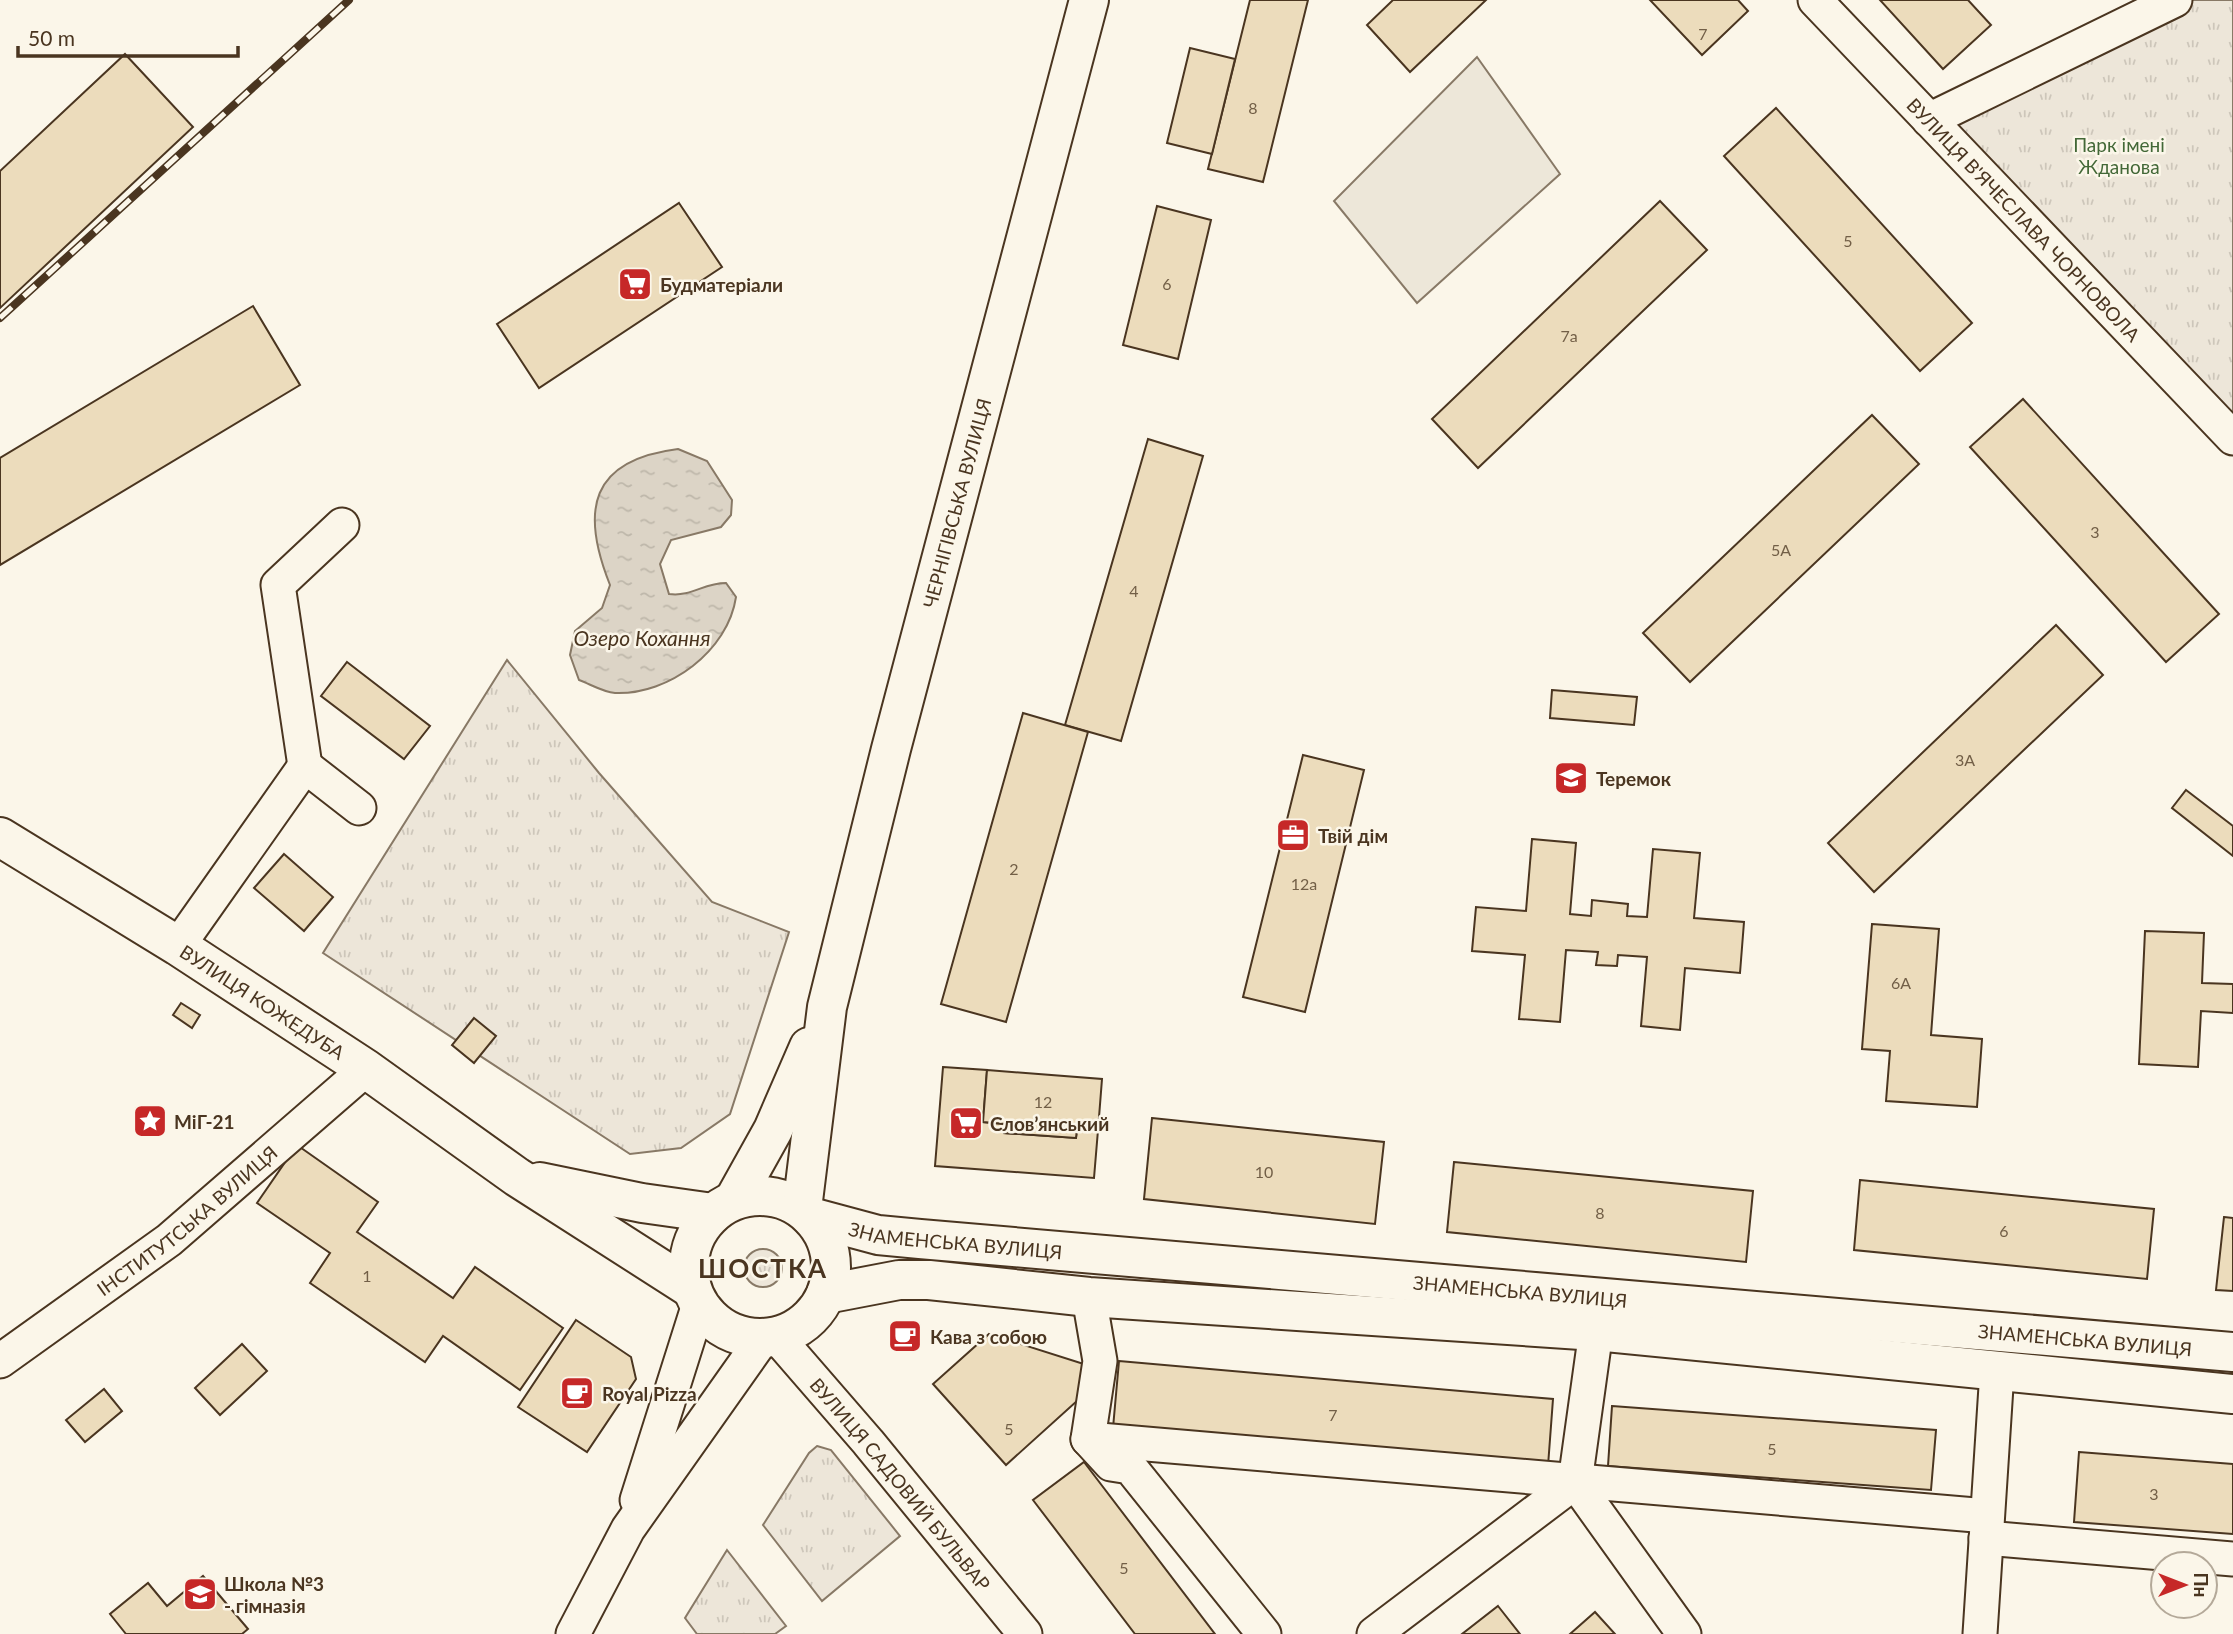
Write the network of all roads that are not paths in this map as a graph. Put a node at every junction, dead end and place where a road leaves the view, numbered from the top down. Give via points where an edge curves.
1 (1089, 0) edge
2 (1815, 0) edge
3 (2175, 0) edge
4 (1929, 120) junction
5 (2233, 438) edge
6 (342, 525) dead end
7 (305, 766) junction
8 (359, 808) dead end
9 (0, 837) edge
10 (177, 946) junction
11 (827, 1007) junction
12 (366, 1069) junction
13 (517, 1177) junction
14 (723, 1207) junction
15 (807, 1213) junction
16 (826, 1294) junction
17 (696, 1297) junction
18 (1089, 1297) junction
19 (1596, 1331) junction
20 (770, 1337) junction
21 (2233, 1352) edge
22 (0, 1361) edge
23 (1997, 1371) junction
24 (2233, 1394) edge
25 (1088, 1438) junction
26 (1575, 1482) junction
27 (1987, 1527) junction
28 (628, 1529) junction
29 (2233, 1559) edge
30 (573, 1634) edge
31 (1025, 1634) edge
32 (1264, 1634) edge
33 (1374, 1634) edge
34 (1684, 1634) edge
35 (1980, 1634) edge

1 - 11 main road, ЧЕРНІГІВСЬКА ВУЛИЦЯ
2 - 4 street, ВУЛИЦЯ В'ЯЧЕСЛАВА ЧОРНОВОЛА
3 - 4 street
4 - 5 street, ВУЛИЦЯ В'ЯЧЕСЛАВА ЧОРНОВОЛА
6 - 7 street via 278,584
7 - 8 street
7 - 10 street
9 - 10 main road, ВУЛИЦЯ КОЖЕДУБА
10 - 12 main road, ВУЛИЦЯ КОЖЕДУБА
11 - 14 main road, ЧЕРНІГІВСЬКА ВУЛИЦЯ via 773,1130
11 - 15 main road, ЧЕРНІГІВСЬКА ВУЛИЦЯ
12 - 13 main road, ВУЛИЦЯ КОЖЕДУБА
12 - 22 street, ІНСТИТУТСЬКА ВУЛИЦЯ via 169,1240
13 - 14 main road, ВУЛИЦЯ КОЖЕДУБА via 642,1203
13 - 17 main road, ВУЛИЦЯ КОЖЕДУБА
14 - 15 main road via 769,1196
14 - 17 main road via 699,1229 691,1248 689,1269
15 - 16 main road via 823,1234 830,1254
15 - 21 main road, ЗНАМЕНСЬКА ВУЛИЦЯ via 878,1235
16 - 18 main road, ЗНАМЕНСЬКА ВУЛИЦЯ via 899,1280 929,1280
16 - 20 main road via 806,1321
17 - 20 main road via 708,1316 727,1330 747,1338
17 - 28 street
18 - 19 main road, ЗНАМЕНСЬКА ВУЛИЦЯ
18 - 25 street via 1100,1361
19 - 23 main road, ЗНАМЕНСЬКА ВУЛИЦЯ
19 - 26 street
20 - 28 street
20 - 31 street, ВУЛИЦЯ САДОВИЙ БУЛЬВАР via 868,1442
23 - 24 main road, ЗНАМЕНСЬКА ВУЛИЦЯ
23 - 27 street
25 - 26 street
25 - 32 street via 1111,1464 1130,1467
26 - 27 street
26 - 33 street
26 - 34 street
27 - 29 street
27 - 35 street
28 - 30 street

